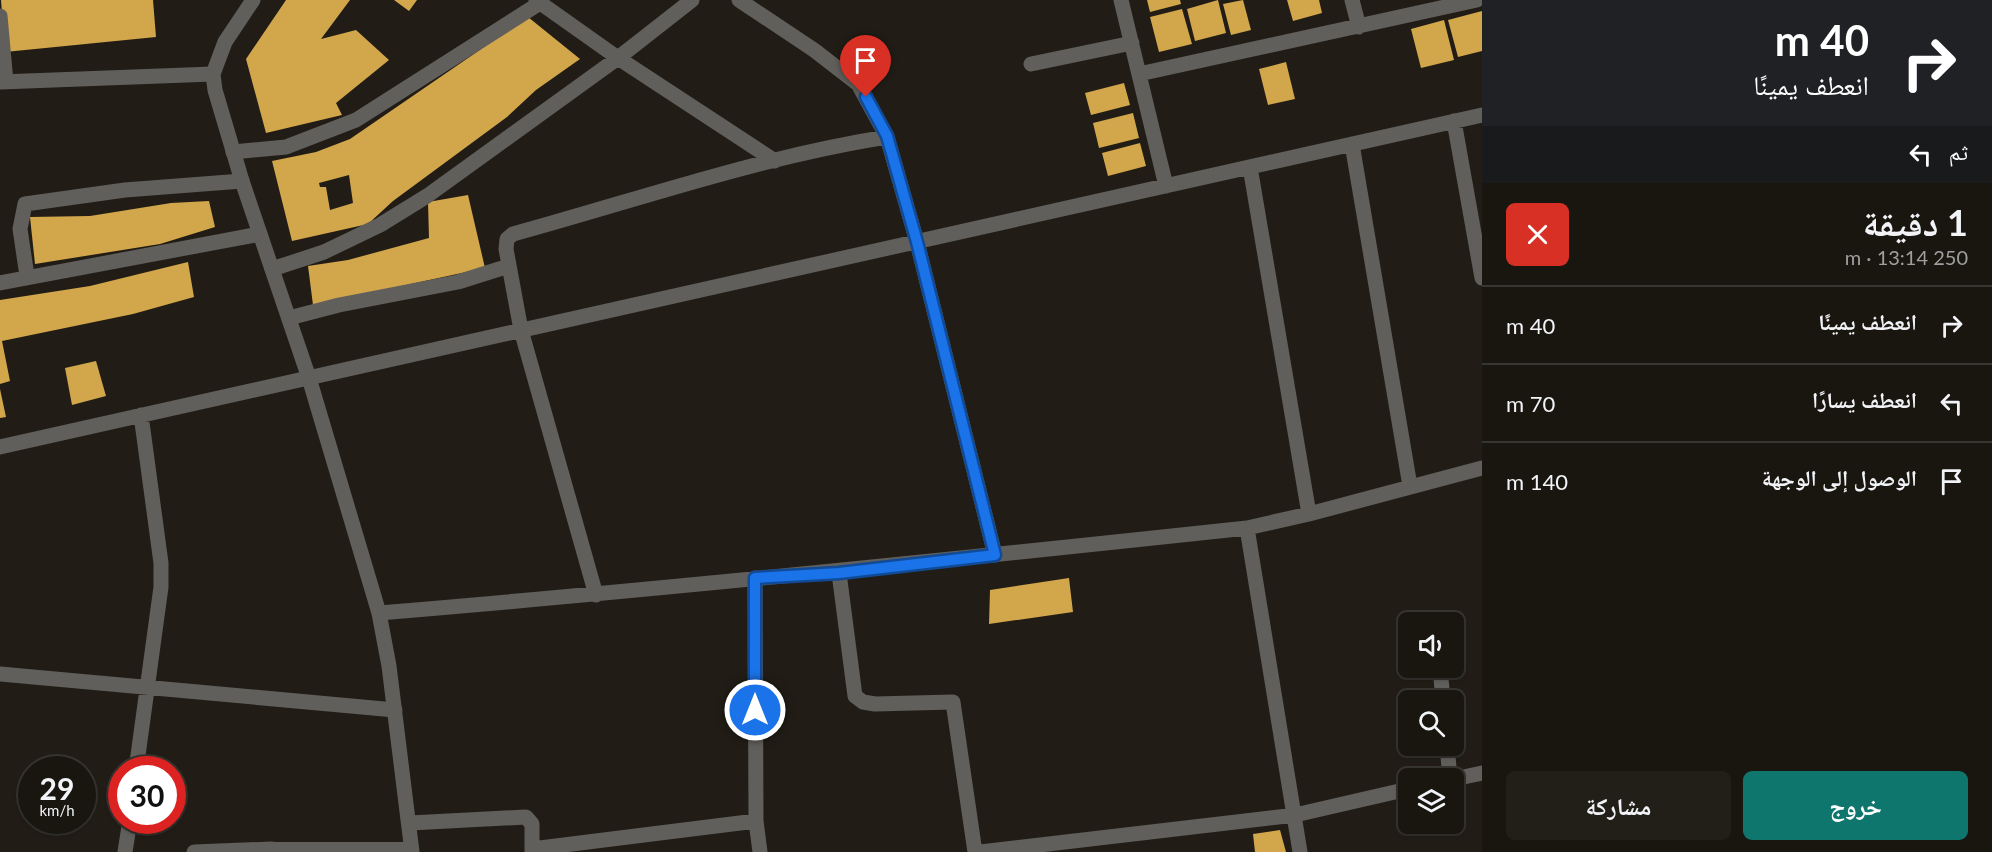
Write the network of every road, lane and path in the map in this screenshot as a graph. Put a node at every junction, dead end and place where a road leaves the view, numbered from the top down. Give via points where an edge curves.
1 (253, 0) edge
2 (692, 0) edge
3 (739, 0) edge
4 (1121, 0) edge
5 (1353, 0) edge
6 (1477, 0) edge
7 (538, 1) edge
8 (0, 16) edge
9 (1359, 27) junction
10 (1132, 43) junction
11 (618, 58) junction
12 (1031, 64) dead end
13 (213, 74) junction
14 (1139, 74) junction
15 (3, 82) edge
16 (1482, 115) edge
17 (1454, 121) junction
18 (887, 136) junction
19 (1352, 144) junction
20 (233, 152) junction
21 (775, 161) junction
22 (1250, 167) junction
23 (242, 182) junction
24 (1166, 186) junction
25 (260, 234) junction
26 (917, 242) junction
27 (509, 266) junction
28 (272, 269) junction
29 (27, 276) junction
30 (1482, 278) edge
31 (0, 283) edge
32 (289, 318) junction
33 (521, 330) junction
34 (309, 378) junction
35 (141, 415) junction
36 (0, 447) edge
37 (1482, 468) edge
38 (1410, 486) junction
39 (1309, 514) junction
40 (1247, 528) junction
41 (995, 555) junction
42 (839, 573) junction
43 (755, 578) junction
44 (596, 596) junction
45 (379, 613) junction
46 (0, 674) edge
47 (149, 689) junction
48 (395, 710) junction
49 (138, 756) edge
50 (1482, 773) edge
51 (1464, 776) edge
52 (1398, 791) edge
53 (1295, 815) junction
54 (756, 821) junction
55 (410, 823) junction
56 (128, 834) edge
57 (412, 850) edge
58 (532, 850) edge
59 (272, 851) edge
60 (125, 852) edge
61 (194, 852) edge
62 (760, 852) edge
63 (975, 852) edge
64 (980, 852) edge
65 (1300, 852) edge

1 - 13 street via 225,42
2 - 11 street
3 - 18 street via 858,84
4 - 10 street
5 - 9 street
6 - 9 street
7 - 11 street
7 - 20 street via 356,120 286,147
8 - 15 street
9 - 14 street
10 - 12 street
10 - 14 street
11 - 21 street
11 - 28 street via 492,152 389,219 324,252
13 - 15 street
13 - 20 street via 214,90
14 - 24 street
16 - 17 street
17 - 19 street
17 - 30 street
18 - 21 street
18 - 26 street
19 - 22 street
19 - 38 street
20 - 23 street
21 - 27 street via 513,234 506,244
22 - 24 street
22 - 39 street
23 - 25 street
23 - 29 street via 125,190 25,204 20,229
24 - 26 street
25 - 28 street
25 - 29 street
26 - 33 street
26 - 41 street
27 - 32 street via 458,282
27 - 33 street
28 - 32 street
29 - 31 street
32 - 34 street
33 - 34 street
33 - 44 street
34 - 35 street
34 - 45 street
35 - 36 street
35 - 47 street via 161,563 160,610
37 - 38 street
38 - 39 street
39 - 40 street
40 - 41 street
40 - 53 street
41 - 42 street
42 - 43 street
42 - 63 street via 855,696 875,704 953,702
43 - 44 street
43 - 54 street
44 - 45 street
45 - 48 street
46 - 47 street
47 - 48 street
47 - 49 street
48 - 55 street
50 - 51 street
52 - 53 street
53 - 64 street
53 - 65 street
54 - 58 street
54 - 62 street
55 - 57 street
55 - 58 street via 526,817 532,824
56 - 60 street
57 - 59 lane
59 - 61 street

